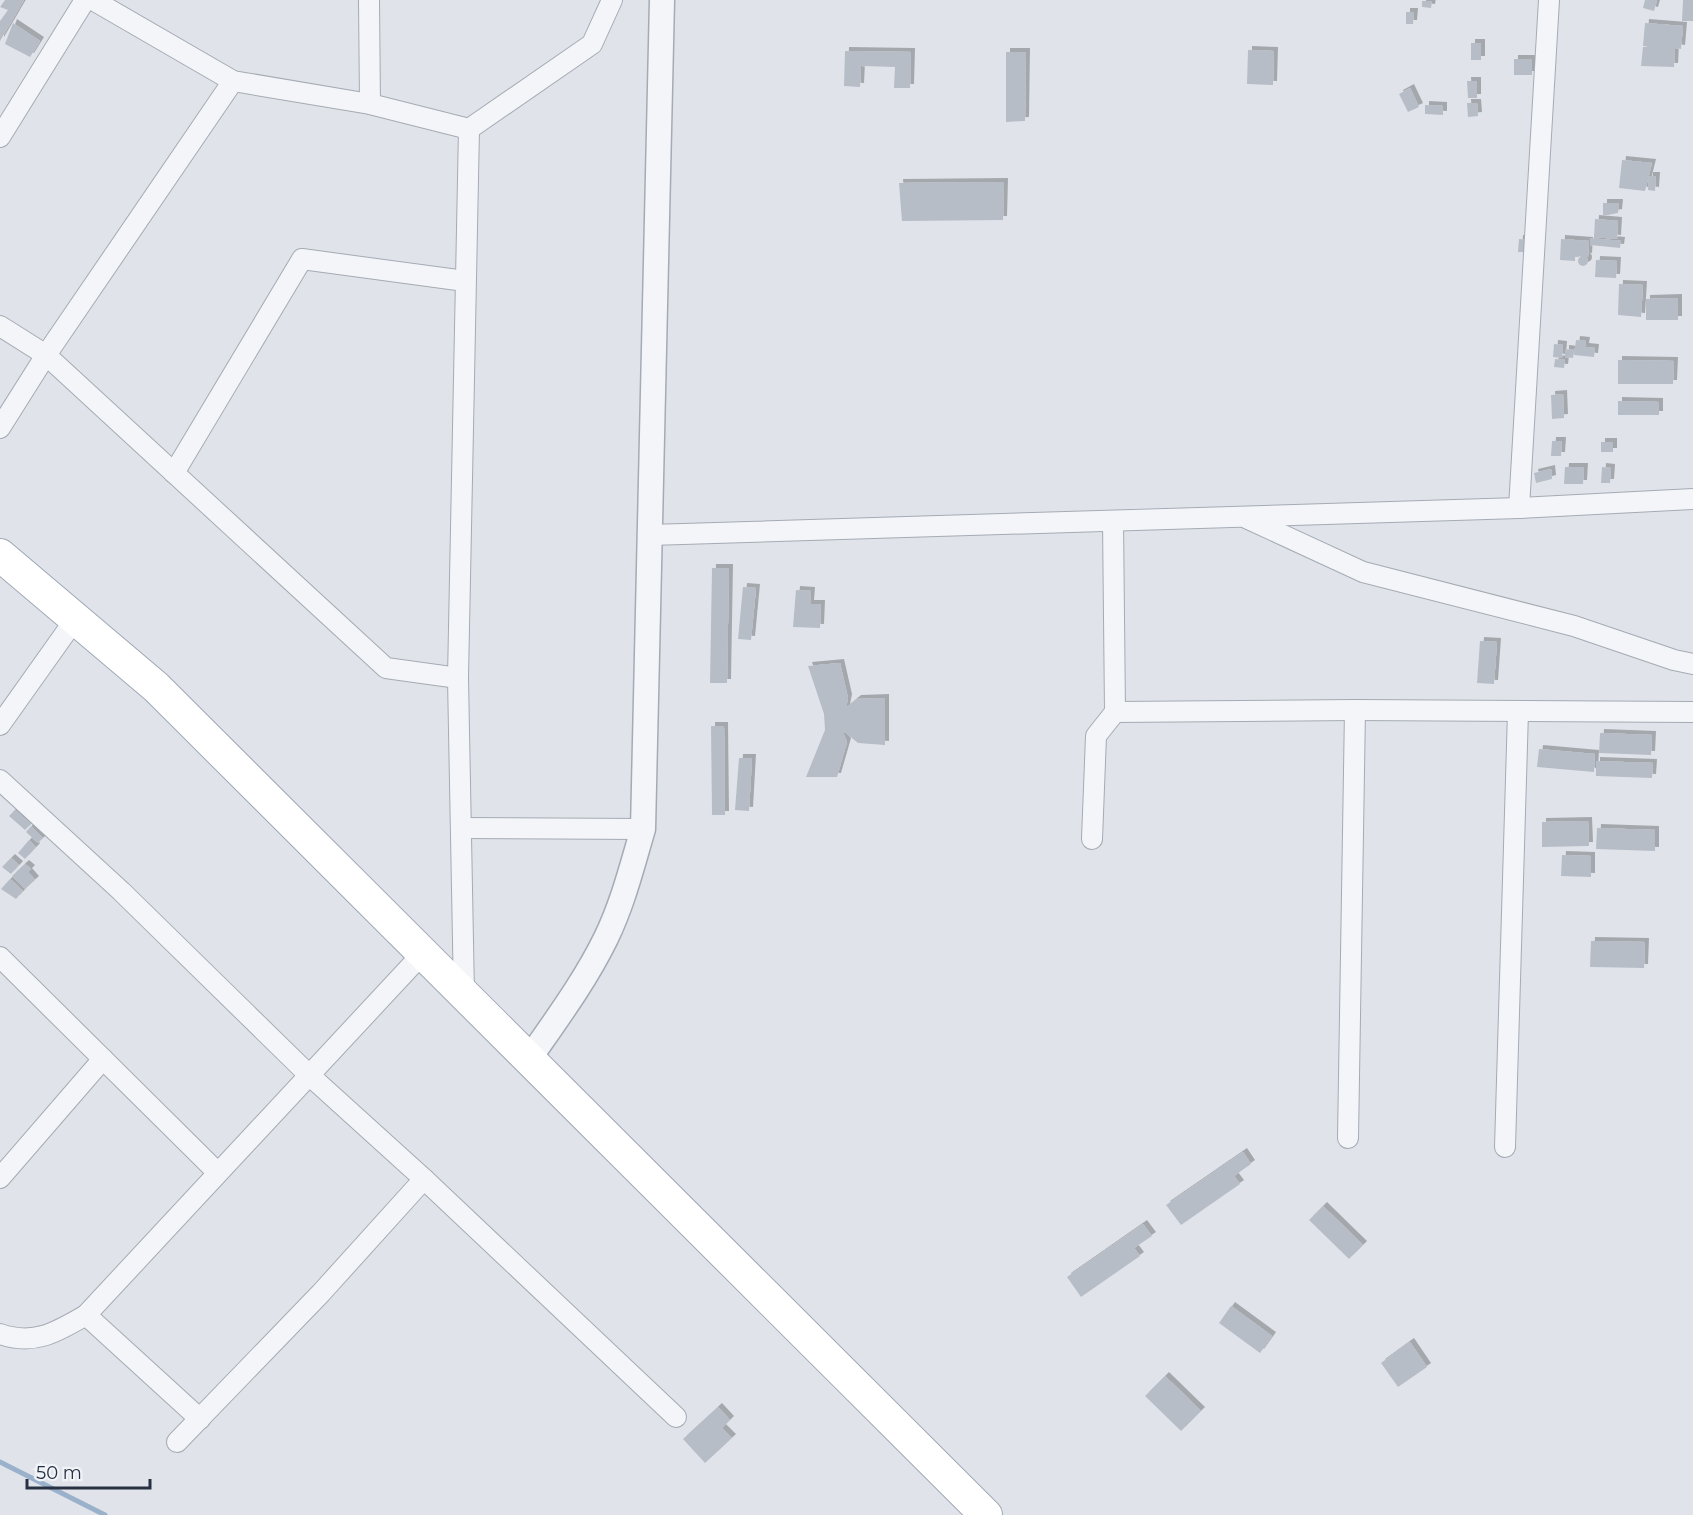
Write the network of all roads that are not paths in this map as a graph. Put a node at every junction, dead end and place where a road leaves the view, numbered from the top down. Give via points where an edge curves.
1 (85, 0) edge
2 (93, 0) edge
3 (369, 0) edge
4 (612, 0) edge
5 (662, 0) edge
6 (1549, 0) edge
7 (233, 81) junction
8 (370, 104) junction
9 (469, 129) junction
10 (0, 137) edge
11 (465, 281) junction
12 (0, 326) edge
13 (46, 355) junction
14 (0, 428) edge
15 (174, 473) junction
16 (1693, 499) edge
17 (1519, 508) junction
18 (1243, 517) junction
19 (1113, 521) junction
20 (650, 535) junction
21 (0, 555) edge
22 (76, 618) junction
23 (1693, 663) edge
24 (458, 678) junction
25 (1354, 710) junction
26 (1115, 712) junction
27 (1518, 712) junction
28 (1693, 712) edge
29 (0, 725) edge
30 (0, 780) edge
31 (461, 828) junction
32 (643, 829) junction
33 (1092, 839) dead end
34 (424, 952) junction
35 (0, 957) edge
36 (464, 994) junction
37 (103, 1059) junction
38 (529, 1059) junction
39 (308, 1074) junction
40 (1348, 1138) dead end
41 (1505, 1147) dead end
42 (2, 1169) edge
43 (217, 1172) junction
44 (424, 1179) junction
45 (86, 1315) junction
46 (0, 1334) edge
47 (676, 1417) dead end
48 (200, 1419) junction
49 (177, 1442) dead end
50 (986, 1515) edge

1 - 10 street
2 - 7 street
3 - 8 street
4 - 9 street via 592,44
5 - 20 street
6 - 17 street
7 - 8 street
7 - 13 street
8 - 9 street
9 - 11 street
11 - 15 street via 302,259
11 - 24 street
12 - 13 street
13 - 14 street
13 - 15 street
15 - 24 street via 386,668
16 - 17 street
17 - 18 street
18 - 19 street
18 - 23 street via 1363,572 1574,626
19 - 20 street
19 - 26 street
20 - 32 street
21 - 22 main road
22 - 29 street
22 - 34 main road via 156,687
24 - 31 street
25 - 26 street
25 - 27 street
25 - 40 street
26 - 33 street via 1096,736
27 - 28 street
27 - 41 street
30 - 39 street via 121,891
31 - 32 street
31 - 36 street
32 - 38 street via 622,902 606,938
34 - 36 main road
34 - 39 street
35 - 37 street
36 - 38 main road
37 - 42 street
37 - 43 street
38 - 50 main road
39 - 43 street
39 - 44 street
43 - 45 street
44 - 47 street
44 - 48 street
45 - 46 street via 51,1335 30,1340
45 - 48 street
48 - 49 street

